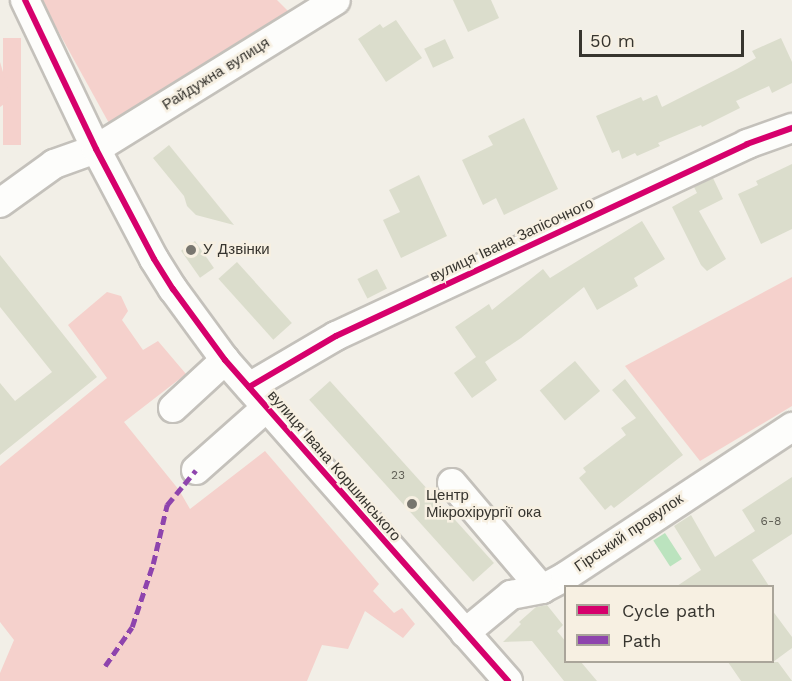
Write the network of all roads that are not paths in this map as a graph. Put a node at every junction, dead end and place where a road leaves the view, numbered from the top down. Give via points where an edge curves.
1 (25, 0) edge
2 (317, 4) edge
3 (792, 128) edge
4 (96, 149) junction
5 (0, 203) edge
6 (225, 360) junction
7 (258, 397) junction
8 (173, 408) dead end
9 (792, 427) edge
10 (196, 470) dead end
11 (452, 483) dead end
12 (542, 589) junction
13 (465, 633) junction
14 (508, 681) edge

1 - 4 street, вулиця Івана Коршинського
2 - 4 street, Райдужна вулиця
3 - 7 street, вулиця Івана Запісочного via 747,144 336,336
4 - 5 street, Райдужна вулиця via 54,164
4 - 6 street, вулиця Івана Коршинського via 159,267
6 - 7 street, вулиця Івана Коршинського
6 - 8 street
7 - 10 street, вулиця Івана Запісочного
7 - 13 street, вулиця Івана Коршинського
9 - 12 street, Гірський провулок
11 - 12 street
12 - 13 street, Гірський провулок via 511,595
13 - 14 street, вулиця Івана Коршинського

